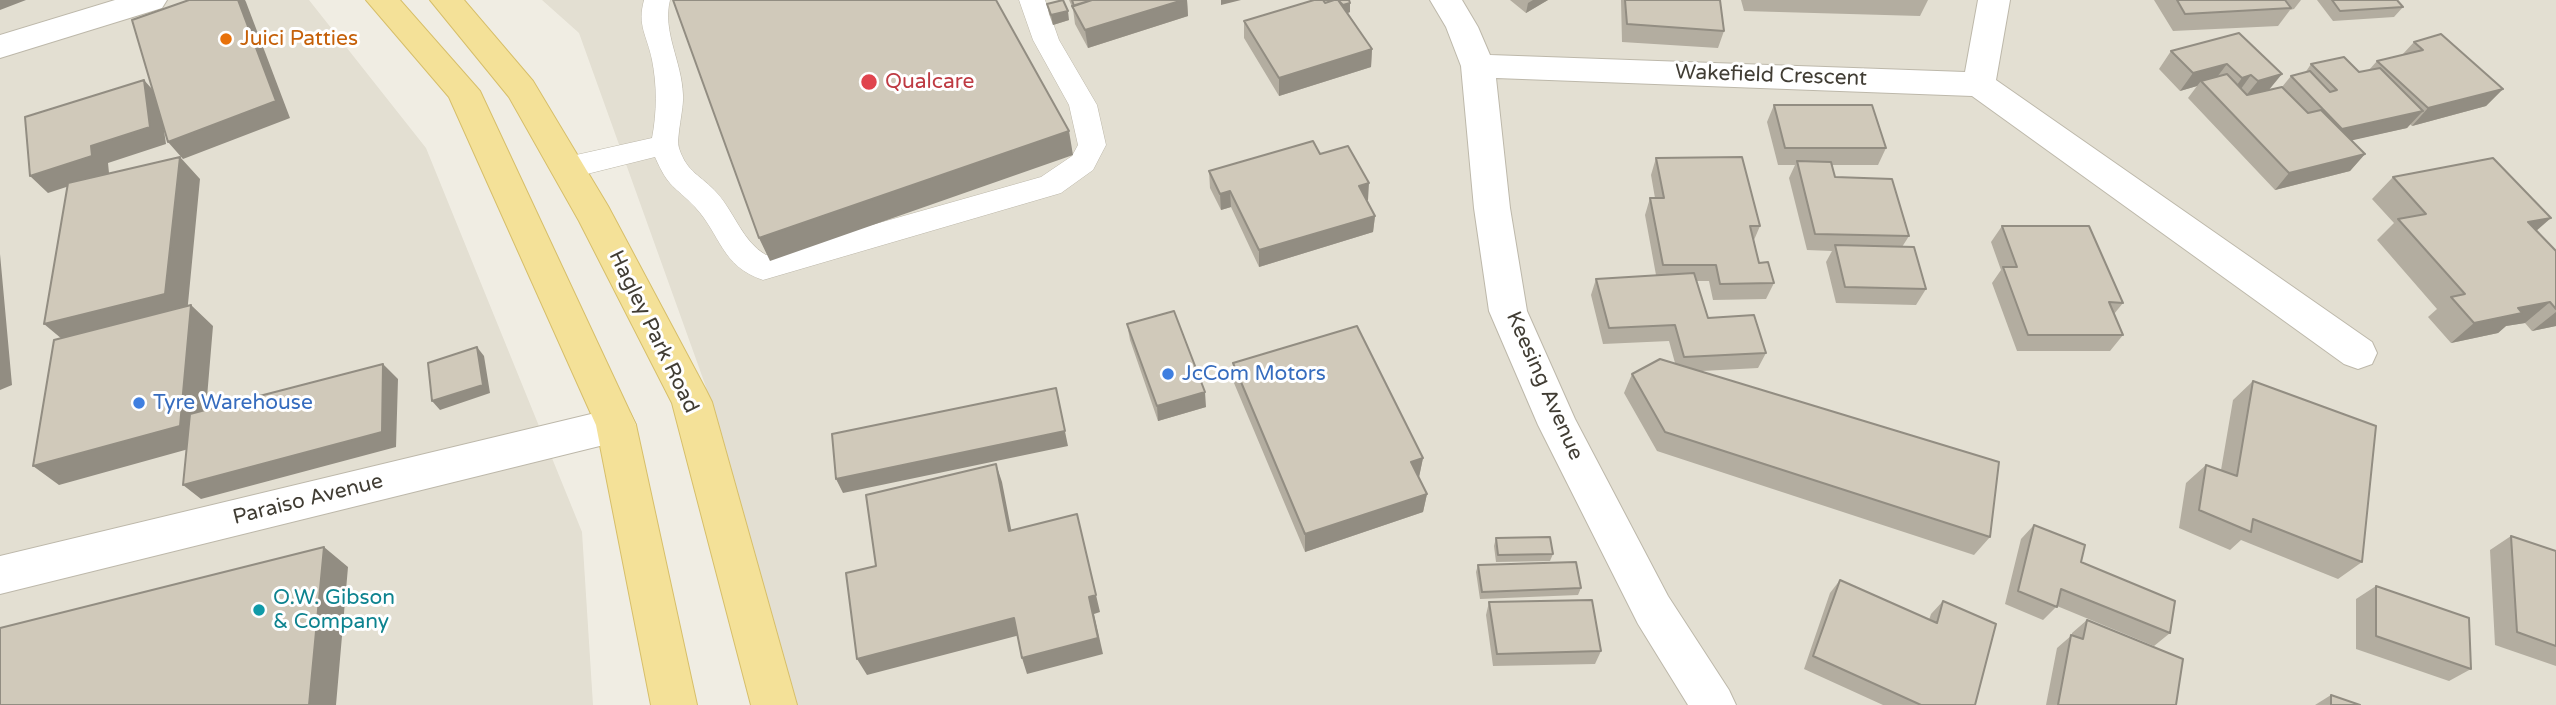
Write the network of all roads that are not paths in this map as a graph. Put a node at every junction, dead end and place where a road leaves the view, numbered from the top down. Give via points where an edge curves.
1 (151, 0) edge
2 (382, 0) edge
3 (446, 0) edge
4 (657, 0) edge
5 (1032, 0) edge
6 (1446, 0) edge
7 (1994, 0) edge
8 (0, 47) edge
9 (1478, 66) junction
10 (1979, 84) junction
11 (664, 145) junction
12 (567, 168) junction
13 (2358, 353) dead end
14 (616, 425) junction
15 (0, 575) edge
16 (674, 705) edge
17 (774, 705) edge
18 (1713, 705) edge

1 - 8 street
2 - 14 main road via 463,91
3 - 12 main road, Hagley Park Road via 521,89
4 - 11 lane via 651,19 666,61 671,117
5 - 11 lane via 1046,40 1083,105 1092,145 1083,163 1051,185 763,268 743,256 706,200 678,177
6 - 9 street, Keesing Avenue
7 - 10 street
9 - 10 street, Wakefield Crescent
9 - 18 street, Keesing Avenue via 1508,311 1558,425 1647,597
10 - 13 street
11 - 12 lane
12 - 17 main road, Hagley Park Road via 692,402
14 - 15 street, Paraiso Avenue
14 - 16 main road

